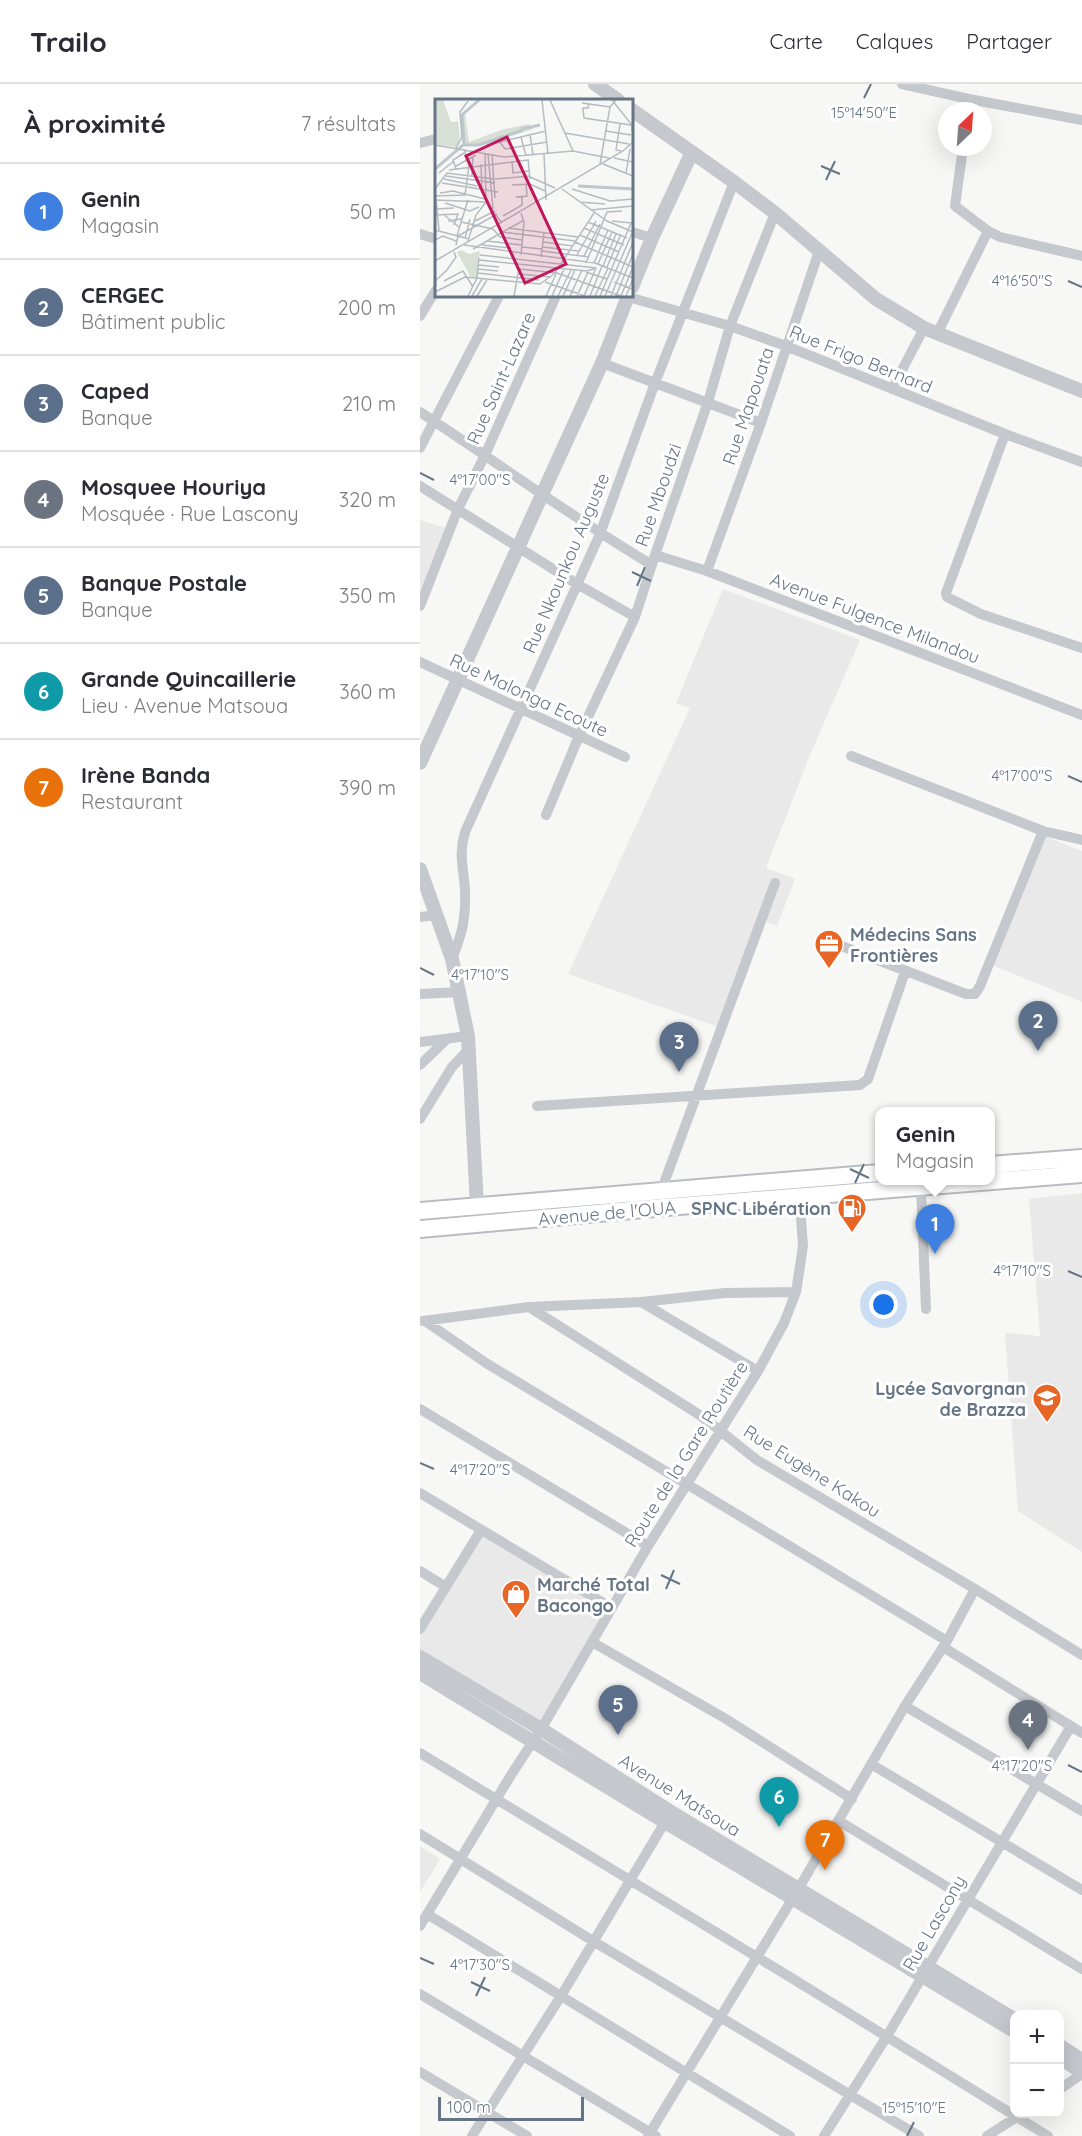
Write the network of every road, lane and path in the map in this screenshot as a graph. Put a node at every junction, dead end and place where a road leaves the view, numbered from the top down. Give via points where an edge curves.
1 (595, 84) edge
2 (902, 84) edge
3 (617, 99) edge
4 (969, 99) junction
5 (968, 102) edge
6 (633, 111) edge
7 (1082, 120) edge
8 (435, 139) edge
9 (420, 143) edge
10 (692, 152) junction
11 (962, 156) edge
12 (734, 182) junction
13 (775, 213) junction
14 (988, 231) junction
15 (633, 232) edge
16 (420, 234) edge
17 (652, 238) junction
18 (435, 239) edge
19 (819, 251) junction
20 (1082, 256) edge
21 (633, 285) edge
22 (435, 292) edge
23 (498, 297) edge
24 (556, 297) edge
25 (627, 297) edge
26 (630, 297) edge
27 (683, 312) junction
28 (420, 316) edge
29 (730, 326) junction
30 (930, 331) junction
31 (786, 346) junction
32 (602, 363) junction
33 (655, 383) junction
34 (892, 389) junction
35 (1082, 391) edge
36 (708, 402) junction
37 (420, 412) edge
38 (434, 421) junction
39 (761, 423) junction
40 (1005, 434) junction
41 (420, 448) edge
42 (485, 454) junction
43 (1082, 462) edge
44 (420, 486) edge
45 (541, 493) junction
46 (458, 509) junction
47 (600, 534) junction
48 (518, 547) junction
49 (653, 560) junction
50 (707, 571) junction
51 (577, 584) junction
52 (420, 606) edge
53 (635, 617) junction
54 (1082, 648) edge
55 (420, 662) edge
56 (458, 681) junction
57 (521, 710) junction
58 (1082, 715) edge
59 (579, 736) junction
60 (851, 756) dead end
61 (625, 757) dead end
62 (420, 763) edge
63 (546, 815) dead end
64 (1043, 831) junction
65 (1082, 840) edge
66 (420, 869) edge
67 (775, 883) dead end
68 (436, 915) junction
69 (420, 917) edge
70 (826, 940) dead end
71 (452, 959) junction
72 (905, 972) junction
73 (459, 992) junction
74 (420, 994) edge
75 (446, 1040) junction
76 (420, 1042) edge
77 (469, 1042) junction
78 (420, 1065) edge
79 (697, 1095) junction
80 (537, 1106) dead end
81 (420, 1119) edge
82 (1082, 1158) edge
83 (995, 1165) edge
84 (875, 1174) edge
85 (1082, 1174) edge
86 (995, 1182) edge
87 (956, 1185) edge
88 (799, 1188) junction
89 (921, 1188) junction
90 (661, 1191) junction
91 (477, 1206) junction
92 (654, 1208) junction
93 (420, 1211) edge
94 (420, 1229) edge
95 (796, 1292) junction
96 (641, 1302) junction
97 (529, 1306) junction
98 (926, 1310) dead end
99 (423, 1321) edge
100 (758, 1371) junction
101 (420, 1409) edge
102 (720, 1429) junction
103 (687, 1483) junction
104 (420, 1493) edge
105 (481, 1530) junction
106 (648, 1546) junction
107 (420, 1571) edge
108 (446, 1587) junction
109 (975, 1589) junction
110 (612, 1608) junction
111 (420, 1629) edge
112 (592, 1642) junction
113 (945, 1644) junction
114 (1082, 1655) edge
115 (420, 1658) edge
116 (420, 1672) edge
117 (905, 1706) junction
118 (1071, 1726) junction
119 (1082, 1732) edge
120 (537, 1735) junction
121 (420, 1753) edge
122 (871, 1764) junction
123 (1037, 1783) junction
124 (496, 1799) junction
125 (852, 1799) junction
126 (1082, 1811) edge
127 (839, 1821) junction
128 (665, 1822) junction
129 (420, 1834) edge
130 (1002, 1842) junction
131 (461, 1859) junction
132 (629, 1880) junction
133 (1082, 1890) edge
134 (796, 1894) junction
135 (967, 1899) junction
136 (427, 1914) junction
137 (420, 1926) edge
138 (593, 1941) junction
139 (757, 1958) junction
140 (1082, 1969) edge
141 (925, 1971) junction
142 (420, 1994) edge
143 (561, 1996) junction
144 (719, 2017) junction
145 (1010, 2017) edge
146 (1010, 2028) edge
147 (887, 2036) junction
148 (1064, 2049) edge
149 (525, 2056) junction
150 (1082, 2060) edge
151 (1064, 2061) edge
152 (420, 2072) edge
153 (1082, 2073) edge
154 (687, 2074) junction
155 (1064, 2086) edge
156 (850, 2094) junction
157 (1010, 2109) edge
158 (488, 2112) junction
159 (1015, 2118) edge
160 (1024, 2118) edge
161 (651, 2135) edge
162 (472, 2136) edge
163 (527, 2136) edge
164 (790, 2136) edge
165 (824, 2136) edge
166 (920, 2136) edge
167 (987, 2136) edge
168 (1048, 2136) edge

1 - 3 street
2 - 4 street
4 - 5 street
4 - 7 street
6 - 10 street
8 - 9 street
10 - 12 street
10 - 17 street
11 - 14 street via 955,206
12 - 13 street
12 - 27 street, Rue Nkounkou Auguste
13 - 19 street
13 - 29 street, Rue Mboudzi
14 - 20 street
14 - 30 street
15 - 17 street
16 - 18 street
17 - 21 street
19 - 30 street via 876,299
19 - 31 street, Rue Mapouata
22 - 28 street
23 - 38 street
24 - 42 street, Rue Saint-Lazare
25 - 32 street
26 - 27 street, Rue Frigo Bernard
27 - 29 street, Rue Frigo Bernard
27 - 33 street, Rue Nkounkou Auguste
29 - 31 street, Rue Frigo Bernard
29 - 36 street, Rue Mboudzi
30 - 34 street
30 - 35 street
31 - 34 street, Rue Frigo Bernard
31 - 39 street, Rue Mapouata
32 - 33 street
32 - 45 street
33 - 36 street
33 - 47 street, Rue Nkounkou Auguste
34 - 40 street, Rue Frigo Bernard
36 - 39 street
36 - 49 street, Rue Mboudzi
37 - 38 street, Avenue Fulgence Milandou
38 - 41 street
38 - 42 street, Avenue Fulgence Milandou
39 - 50 street, Rue Mapouata
40 - 43 street, Rue Frigo Bernard
40 - 54 street via 947,597 981,614
42 - 45 street, Avenue Fulgence Milandou
42 - 46 street, Rue Saint-Lazare
44 - 46 street
45 - 47 street, Avenue Fulgence Milandou
45 - 48 street
46 - 48 street
46 - 52 street, Rue Saint-Lazare
47 - 49 street, Avenue Fulgence Milandou
47 - 51 street, Rue Nkounkou Auguste
48 - 51 street
48 - 56 street
49 - 50 street, Avenue Fulgence Milandou
49 - 53 street, Rue Mboudzi
50 - 58 street, Avenue Fulgence Milandou
51 - 53 street
51 - 57 street, Rue Nkounkou Auguste
53 - 59 street, Rue Mboudzi
55 - 56 street, Rue Malonga Ecoute
56 - 57 street, Rue Malonga Ecoute
56 - 62 street
57 - 59 street, Rue Malonga Ecoute
57 - 71 street, Rue Nkounkou Auguste via 461,844 464,929
59 - 61 street, Rue Malonga Ecoute
59 - 63 street, Rue Mboudzi
60 - 64 street
64 - 65 street
64 - 72 street via 975,994
66 - 68 street
67 - 79 street
68 - 69 street
68 - 71 street
70 - 72 street
71 - 73 street
72 - 79 street via 863,1084
73 - 74 street
73 - 77 street
75 - 76 street
75 - 77 street
75 - 78 street
77 - 81 street
77 - 91 street
79 - 80 street
79 - 90 street
82 - 83 main road
84 - 88 main road, Avenue de l'OUA
85 - 86 main road, Avenue de l'OUA
87 - 89 main road, Avenue de l'OUA
88 - 89 main road, Avenue de l'OUA
88 - 90 main road, Avenue de l'OUA
88 - 92 main road, Avenue de l'OUA
88 - 95 street, Route de la Gare Routière via 803,1246
89 - 98 street
90 - 91 main road, Avenue de l'OUA
90 - 92 street
91 - 93 main road, Avenue de l'OUA
92 - 94 main road, Avenue de l'OUA
95 - 96 street via 725,1293
95 - 100 street, Route de la Gare Routière
96 - 97 street
96 - 100 street
97 - 99 street
97 - 102 street, Rue Eugène Kakou
99 - 103 street via 486,1364
100 - 102 street, Route de la Gare Routière
101 - 106 street
102 - 103 street, Route de la Gare Routière
102 - 109 street, Rue Eugène Kakou via 757,1460
103 - 106 street, Route de la Gare Routière
103 - 113 street
104 - 105 street
105 - 108 street
105 - 110 street
106 - 110 street, Route de la Gare Routière
107 - 108 street
108 - 111 street
109 - 113 street
109 - 114 street, Rue Eugène Kakou
110 - 112 street, Route de la Gare Routière
112 - 120 street, Route de la Gare Routière
112 - 125 street via 726,1719
113 - 117 street
113 - 118 street
115 - 120 street, Avenue Matsoua
116 - 120 street, Avenue Matsoua
117 - 122 street
117 - 123 street
118 - 119 street
118 - 123 street, Rue Lascony
120 - 124 street, Route de la Gare Routière
120 - 128 street, Avenue Matsoua
120 - 134 street, Avenue Matsoua via 671,1812
121 - 124 street
122 - 125 street
122 - 130 street
123 - 126 street
123 - 130 street, Rue Lascony
124 - 131 street, Route de la Gare Routière
124 - 132 street
125 - 127 street
127 - 134 street
127 - 135 street
128 - 132 street
128 - 134 street, Avenue Matsoua
129 - 131 street
130 - 133 street
130 - 135 street, Rue Lascony
131 - 136 street, Route de la Gare Routière
131 - 138 street
132 - 138 street
132 - 139 street
134 - 139 street
134 - 141 street, Avenue Matsoua
135 - 140 street
135 - 141 street, Rue Lascony
136 - 137 street, Route de la Gare Routière
136 - 143 street
138 - 143 street
138 - 144 street
139 - 144 street
139 - 147 street
141 - 145 street, Avenue Matsoua
141 - 146 street, Avenue Matsoua
141 - 147 street, Rue Lascony
142 - 149 street
143 - 149 street
143 - 154 street
144 - 154 street
144 - 156 street
147 - 156 street, Rue Lascony
147 - 157 street
148 - 150 street
149 - 158 street
149 - 161 street
151 - 153 street
152 - 158 street
153 - 155 street
154 - 161 street
154 - 164 street
156 - 165 street, Rue Lascony
156 - 166 street
158 - 162 street
158 - 163 street
159 - 167 street
160 - 168 street

